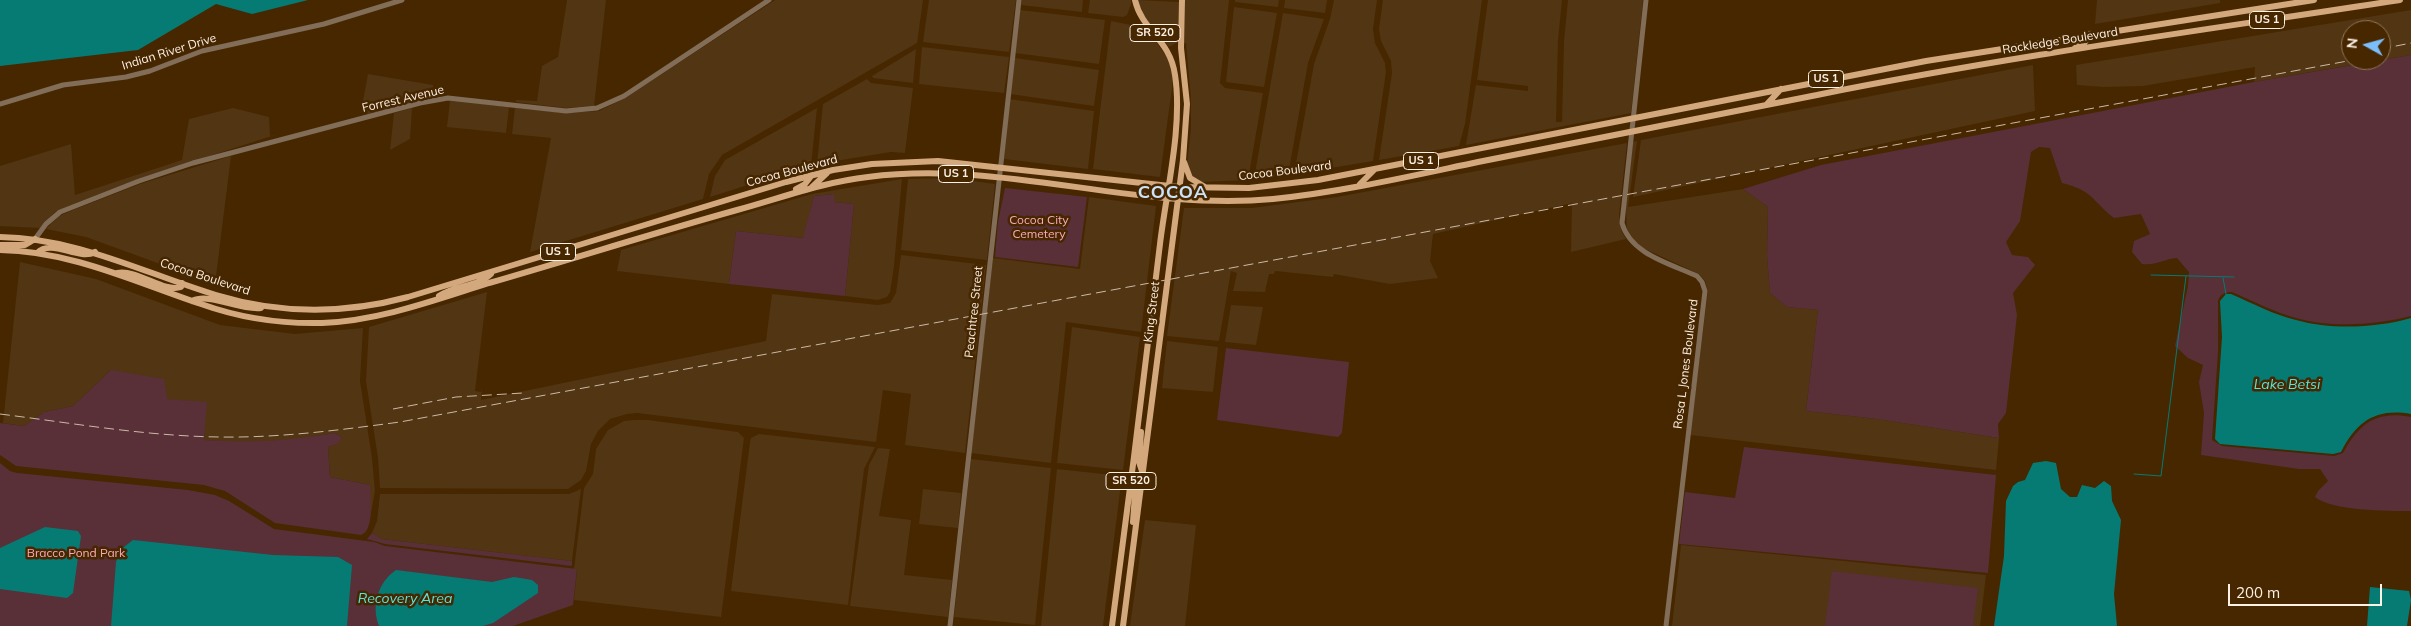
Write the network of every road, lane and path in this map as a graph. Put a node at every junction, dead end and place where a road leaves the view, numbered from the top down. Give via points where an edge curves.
1 (402, 0) edge
2 (770, 0) edge
3 (1019, 0) edge
4 (1135, 0) edge
5 (1182, 0) edge
6 (1646, 0) edge
7 (2314, 0) edge
8 (2365, 0) edge
9 (2396, 0) edge
10 (2354, 7) junction
11 (2090, 34) junction
12 (2072, 50) junction
13 (1781, 88) junction
14 (1727, 100) joint
15 (0, 104) edge
16 (1766, 105) junction
17 (1725, 113) joint
18 (1633, 118) junction
19 (1631, 132) junction
20 (1494, 147) junction
21 (1460, 153) junction
22 (1183, 160) junction
23 (1482, 161) junction
24 (1000, 167) junction
25 (1448, 168) junction
26 (832, 170) junction
27 (1375, 170) junction
28 (813, 174) junction
29 (998, 179) junction
30 (1359, 185) junction
31 (1168, 186) junction
32 (812, 187) junction
33 (1179, 187) junction
34 (1211, 189) junction
35 (788, 194) junction
36 (1166, 198) junction
37 (1178, 200) junction
38 (0, 237) edge
39 (34, 239) junction
40 (0, 246) edge
41 (0, 250) edge
42 (561, 251) junction
43 (37, 252) junction
44 (95, 252) junction
45 (492, 272) junction
46 (116, 273) junction
47 (182, 283) junction
48 (491, 283) junction
49 (434, 300) junction
50 (192, 301) junction
51 (267, 307) junction
52 (1140, 411) junction
53 (1132, 474) junction
54 (1143, 475) junction
55 (1134, 543) junction
56 (950, 626) edge
57 (1112, 626) edge
58 (1123, 626) edge
59 (1666, 626) edge

1 - 15 street, Indian River Drive via 324,24 202,51 150,71 63,85
2 - 39 street, Forrest Avenue via 624,96 597,108 566,111 448,98 420,103 193,163 139,181 60,212
3 - 24 street, Peachtree Street
4 - 31 main road, King Street / SR 520 via 1141,16 1167,48 1172,60 1176,93
5 - 22 main road, King Street / SR 520 via 1181,48 1187,104
6 - 18 street, Rosa L Jones Boulevard
7 - 11 main road, Rockledge Boulevard / US 1
8 - 10 main road
9 - 10 main road, Rockledge Boulevard / US 1
10 - 12 main road, Rockledge Boulevard / US 1
11 - 12 main road via 2085,42
11 - 13 main road, Rockledge Boulevard / US 1
12 - 16 main road, Rockledge Boulevard / US 1
13 - 14 main road, Rockledge Boulevard / US 1
13 - 16 main road
14 - 18 main road, Cocoa Boulevard / US 1
16 - 17 main road, Rockledge Boulevard / US 1
17 - 19 main road, Cocoa Boulevard / US 1
18 - 19 street, Rosa L Jones Boulevard
18 - 20 main road, Cocoa Boulevard / US 1
19 - 23 main road, Cocoa Boulevard / US 1
19 - 59 street, Rosa L Jones Boulevard via 1622,216 1625,232 1631,242 1644,251 1697,276 1705,291
20 - 21 main road, Cocoa Boulevard / US 1
20 - 23 main road
21 - 25 main road via 1457,161
21 - 27 main road, Cocoa Boulevard / US 1
22 - 33 main road, King Street / SR 520
22 - 34 main road via 1190,178
23 - 25 main road, Cocoa Boulevard / US 1
24 - 26 main road, Cocoa Boulevard / US 1 via 908,161
24 - 29 street, Peachtree Street
24 - 31 main road, Cocoa Boulevard / US 1
25 - 30 main road, Cocoa Boulevard / US 1
26 - 28 main road, Cocoa Boulevard / US 1
26 - 32 main road
27 - 30 main road
27 - 34 main road, Cocoa Boulevard / US 1 via 1289,185
28 - 35 main road via 805,184
28 - 42 main road, Cocoa Boulevard / US 1
29 - 32 main road, Cocoa Boulevard / US 1 via 906,173
29 - 36 main road, Cocoa Boulevard / US 1
29 - 56 street, Peachtree Street
30 - 37 main road, Cocoa Boulevard / US 1 via 1266,200
31 - 33 main road, Cocoa Boulevard / US 1
31 - 36 main road, King Street / SR 520
32 - 35 main road, Cocoa Boulevard / US 1
33 - 34 main road, Cocoa Boulevard / US 1
33 - 37 main road, King Street / SR 520
35 - 48 main road, Cocoa Boulevard / US 1
36 - 37 main road, Cocoa Boulevard / US 1
36 - 52 main road, King Street / SR 520
37 - 54 main road, King Street / SR 520
38 - 39 main road, Cocoa Boulevard / US 1
39 - 40 main road via 25,245
39 - 44 main road, Cocoa Boulevard / US 1
41 - 43 main road, Cocoa Boulevard / US 1
42 - 45 main road, Cocoa Boulevard / US 1
42 - 48 main road via 498,274
43 - 44 main road via 44,248 85,254
43 - 46 main road, Cocoa Boulevard / US 1
44 - 47 main road, Cocoa Boulevard / US 1
45 - 49 main road via 484,280 445,292
45 - 51 main road, Cocoa Boulevard / US 1 via 369,306 312,310
46 - 47 main road via 126,272 173,288 181,287
46 - 50 main road, Cocoa Boulevard / US 1
47 - 51 main road, Cocoa Boulevard / US 1 via 232,300
48 - 49 main road, Cocoa Boulevard / US 1
49 - 50 main road, Cocoa Boulevard / US 1 via 375,316 319,323 268,320
50 - 51 main road via 204,298 252,309
52 - 53 main road, King Street / SR 520
52 - 54 main road via 1139,462
53 - 55 main road via 1136,480 1132,525
53 - 57 main road, King Street / SR 520
54 - 55 main road, King Street / SR 520
55 - 58 main road, King Street / SR 520

